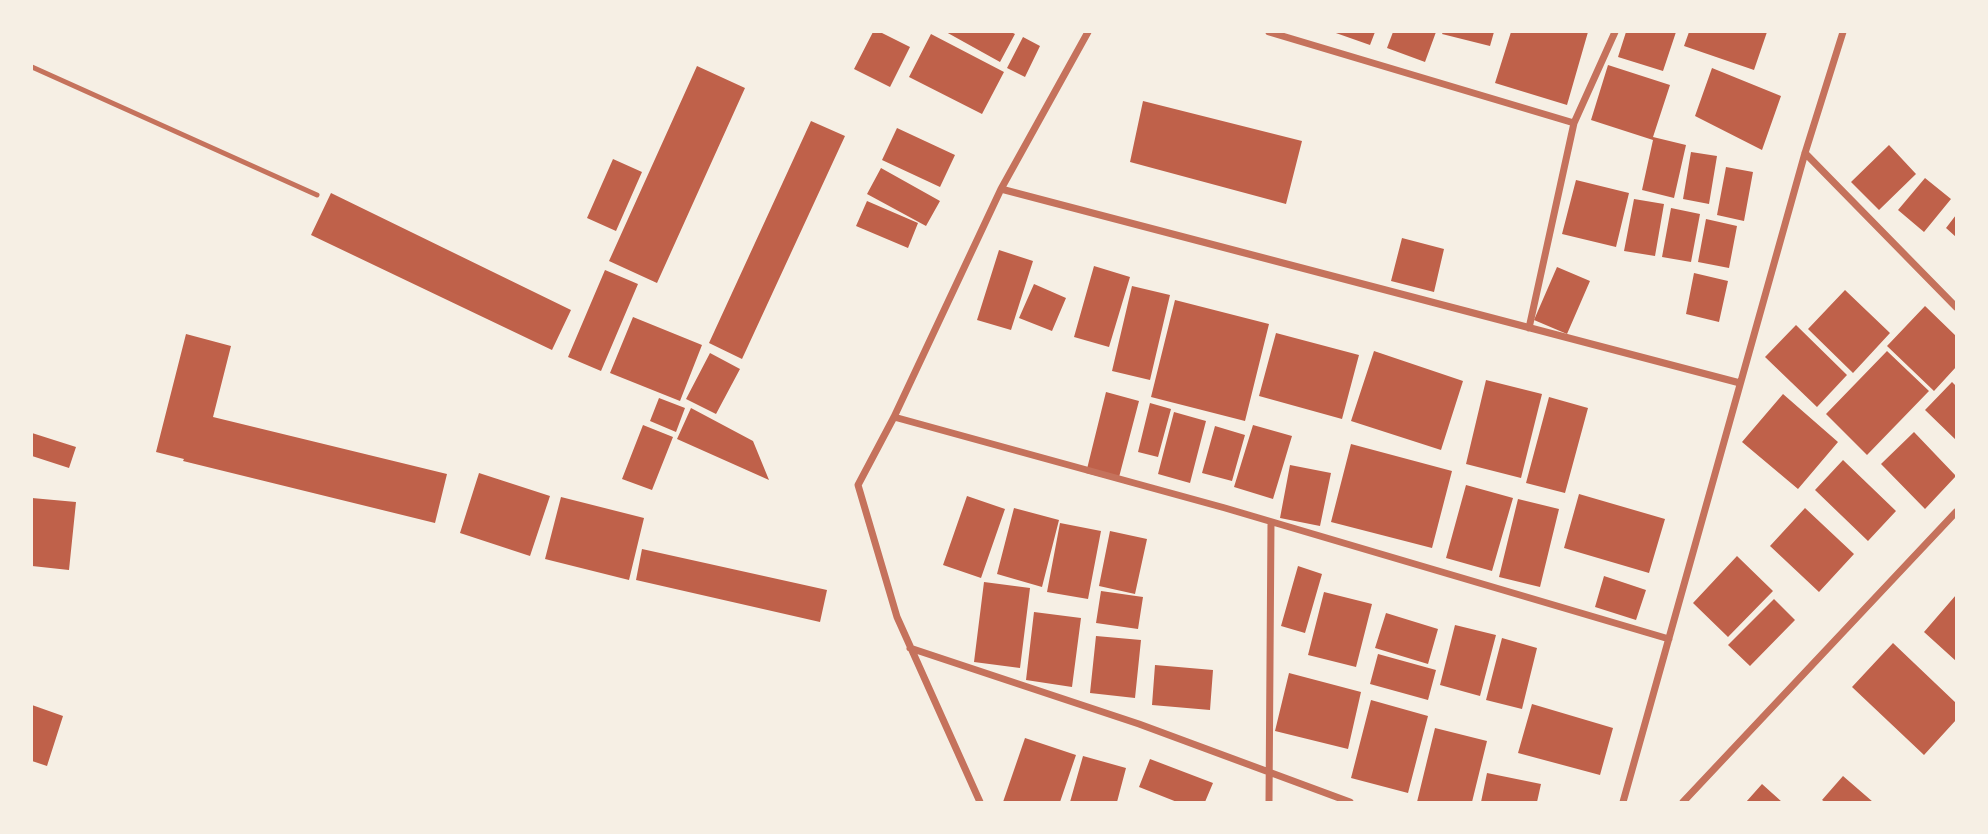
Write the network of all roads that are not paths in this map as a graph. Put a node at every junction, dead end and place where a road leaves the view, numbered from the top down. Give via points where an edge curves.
1 (1088, 32) edge
2 (1269, 32) edge
3 (1615, 32) edge
4 (1843, 32) edge
5 (32, 67) edge
6 (1574, 123) junction
7 (1805, 153) junction
8 (1001, 189) junction
9 (317, 195) dead end
10 (1956, 307) edge
11 (1529, 328) junction
12 (1740, 383) junction
13 (894, 416) junction
14 (1956, 512) edge
15 (1271, 522) junction
16 (1669, 639) junction
17 (910, 648) junction
18 (1269, 772) junction
19 (980, 803) edge
20 (1269, 803) edge
21 (1350, 803) edge
22 (1623, 803) edge
23 (1683, 803) edge

1 - 8 street
2 - 6 street
3 - 6 street
4 - 7 street
5 - 9 lane
6 - 11 street
7 - 10 street
7 - 12 street
8 - 11 street
8 - 13 street
11 - 12 street
12 - 16 street
13 - 15 street
13 - 17 street via 858,485
14 - 23 street
15 - 16 street
15 - 18 street
16 - 22 street
17 - 18 street
17 - 19 street
18 - 20 street
18 - 21 street

